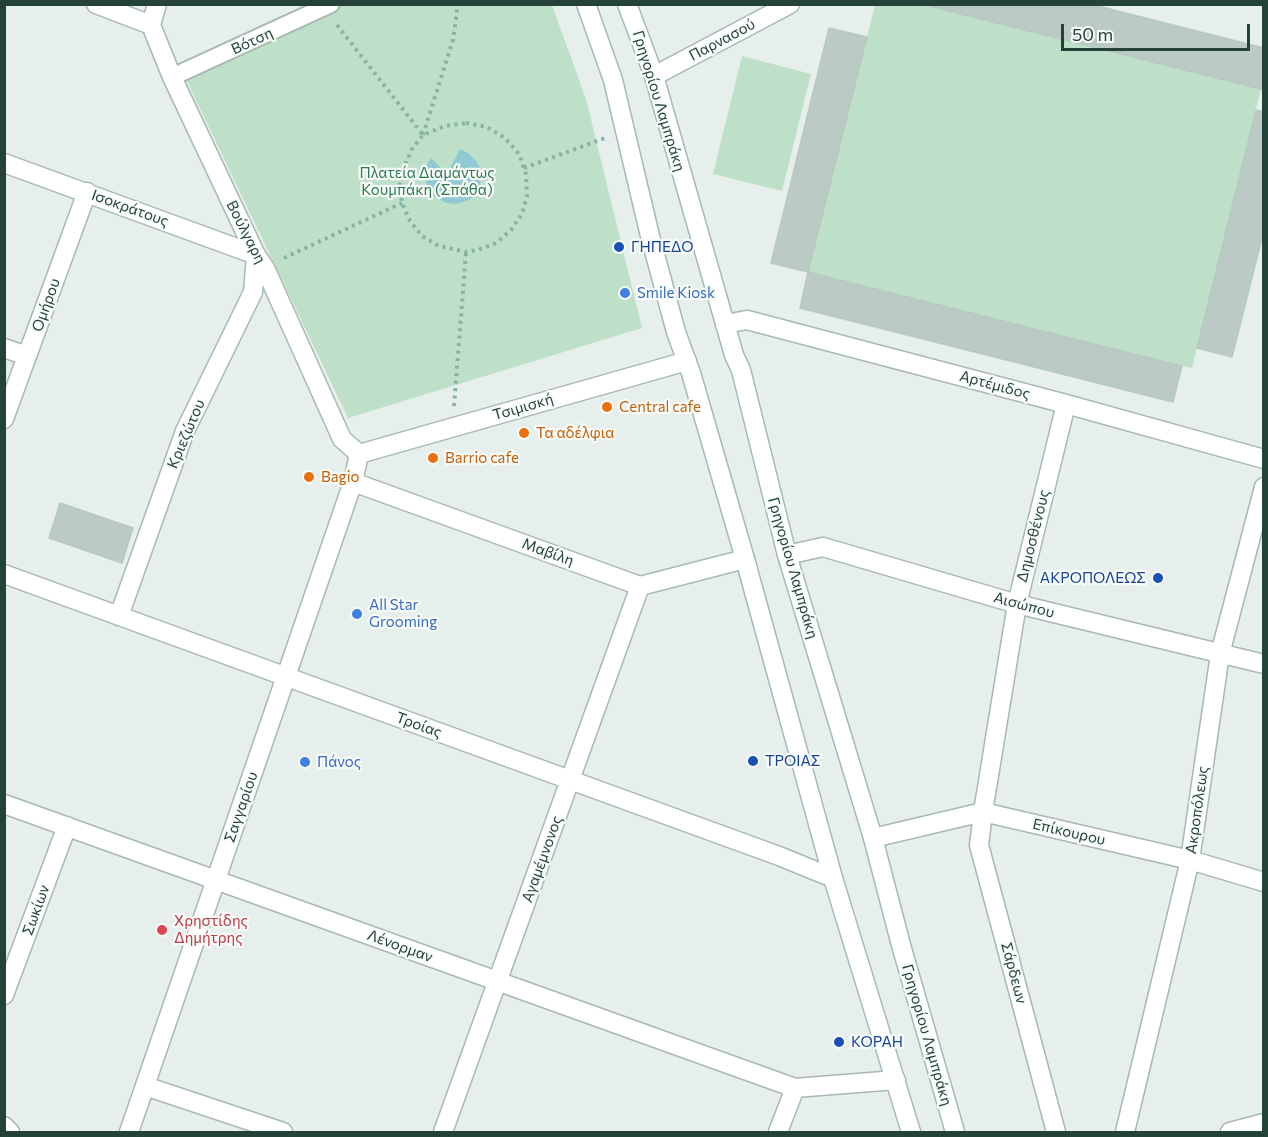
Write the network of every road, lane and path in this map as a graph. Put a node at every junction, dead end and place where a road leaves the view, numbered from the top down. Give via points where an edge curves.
1 (96, 4) edge
2 (157, 4) edge
3 (458, 4) edge
4 (586, 4) edge
5 (627, 4) edge
6 (790, 4) edge
7 (327, 6) edge
8 (151, 25) junction
9 (654, 76) junction
10 (172, 77) junction
11 (625, 131) junction
12 (423, 135) junction
13 (4, 163) edge
14 (524, 168) junction
15 (87, 192) junction
16 (402, 203) junction
17 (466, 252) junction
18 (260, 261) junction
19 (725, 324) junction
20 (4, 348) edge
21 (27, 356) junction
22 (687, 361) junction
23 (1066, 404) junction
24 (4, 419) edge
25 (452, 427) junction
26 (359, 454) junction
27 (1263, 459) edge
28 (353, 482) junction
29 (1263, 487) edge
30 (787, 555) junction
31 (745, 559) junction
32 (4, 574) edge
33 (640, 586) junction
34 (1017, 604) junction
35 (119, 616) junction
36 (1220, 654) junction
37 (1263, 664) edge
38 (286, 677) junction
39 (570, 780) junction
40 (4, 804) edge
41 (983, 812) junction
42 (67, 826) junction
43 (873, 838) junction
44 (1190, 860) junction
45 (833, 878) junction
46 (216, 880) junction
47 (1263, 882) edge
48 (498, 981) junction
49 (4, 995) edge
50 (896, 1080) junction
51 (145, 1086) junction
52 (795, 1088) junction
53 (1263, 1123) edge
54 (4, 1126) edge
55 (10, 1132) edge
56 (129, 1132) edge
57 (283, 1132) edge
58 (443, 1132) edge
59 (778, 1132) edge
60 (911, 1132) edge
61 (955, 1132) edge
62 (1056, 1132) edge
63 (1125, 1132) edge
64 (1230, 1132) edge

1 - 8 street
2 - 8 street
3 - 12 path via 453,40
4 - 11 street via 613,80
5 - 9 street, Γρηγορίου Λαμπράκη
6 - 9 street, Παρνασού
7 - 10 street, Βότση
7 - 12 path
8 - 10 street, Βούλγαρη
9 - 19 street, Γρηγορίου Λαμπράκη
10 - 18 street, Βούλγαρη
11 - 14 path
11 - 22 street via 650,236
12 - 14 path via 466,123 487,127 505,138 519,154
12 - 16 path via 405,165 400,184
13 - 15 street, Ισοκράτους
14 - 17 path via 527,196 511,231 496,243
15 - 18 street, Ισοκράτους
15 - 21 street, Ομήρου
16 - 17 path via 422,236 439,246
16 - 18 path
17 - 25 path
18 - 26 street, Βούλγαρη via 342,439
18 - 35 street, Κριεζώτου via 253,292 185,431
19 - 23 street, Αρτέμιδος via 747,320
19 - 30 street, Γρηγορίου Λαμπράκη via 741,370
20 - 21 street
21 - 24 street, Ομήρου
22 - 25 street, Τσιμισκή
22 - 31 street
23 - 27 street, Αρτέμιδος
23 - 34 street, Δημοσθένους
25 - 26 street, Τσιμισκή
26 - 28 street, Σαγγαρίου
28 - 33 street, Μαβίλη
28 - 38 street, Σαγγαρίου
29 - 36 street, Ακροπόλεως
30 - 34 street, Αισώπου via 823,547
30 - 43 street, Γρηγορίου Λαμπράκη
31 - 33 street
31 - 45 street
32 - 35 street, Τροίας
33 - 39 street, Αγαμέμνονος
34 - 36 street, Αισώπου
34 - 41 street, Δημοσθένους
35 - 38 street, Τροίας
36 - 37 street, Αισώπου
36 - 44 street, Ακροπόλεως
38 - 39 street, Τροίας
38 - 46 street, Σαγγαρίου
39 - 45 street, Τροίας
39 - 48 street, Αγαμέμνονος
40 - 42 street, Λένορμαν
41 - 43 street, Επίκουρου
41 - 44 street, Επίκουρου
41 - 62 street, Σάρδεων via 979,845
42 - 46 street, Λένορμαν
42 - 49 street, Σωκίων
43 - 61 street, Γρηγορίου Λαμπράκη
44 - 47 street, Επίκουρου
44 - 63 street, Ακροπόλεως
45 - 50 street
46 - 48 street, Λένορμαν
46 - 51 street, Σαγγαρίου
48 - 52 street, Λένορμαν
48 - 58 street, Αγαμέμνονος
50 - 52 street
50 - 60 street
51 - 56 street, Σαγγαρίου
51 - 57 street
52 - 59 street
53 - 64 street
54 - 55 street

